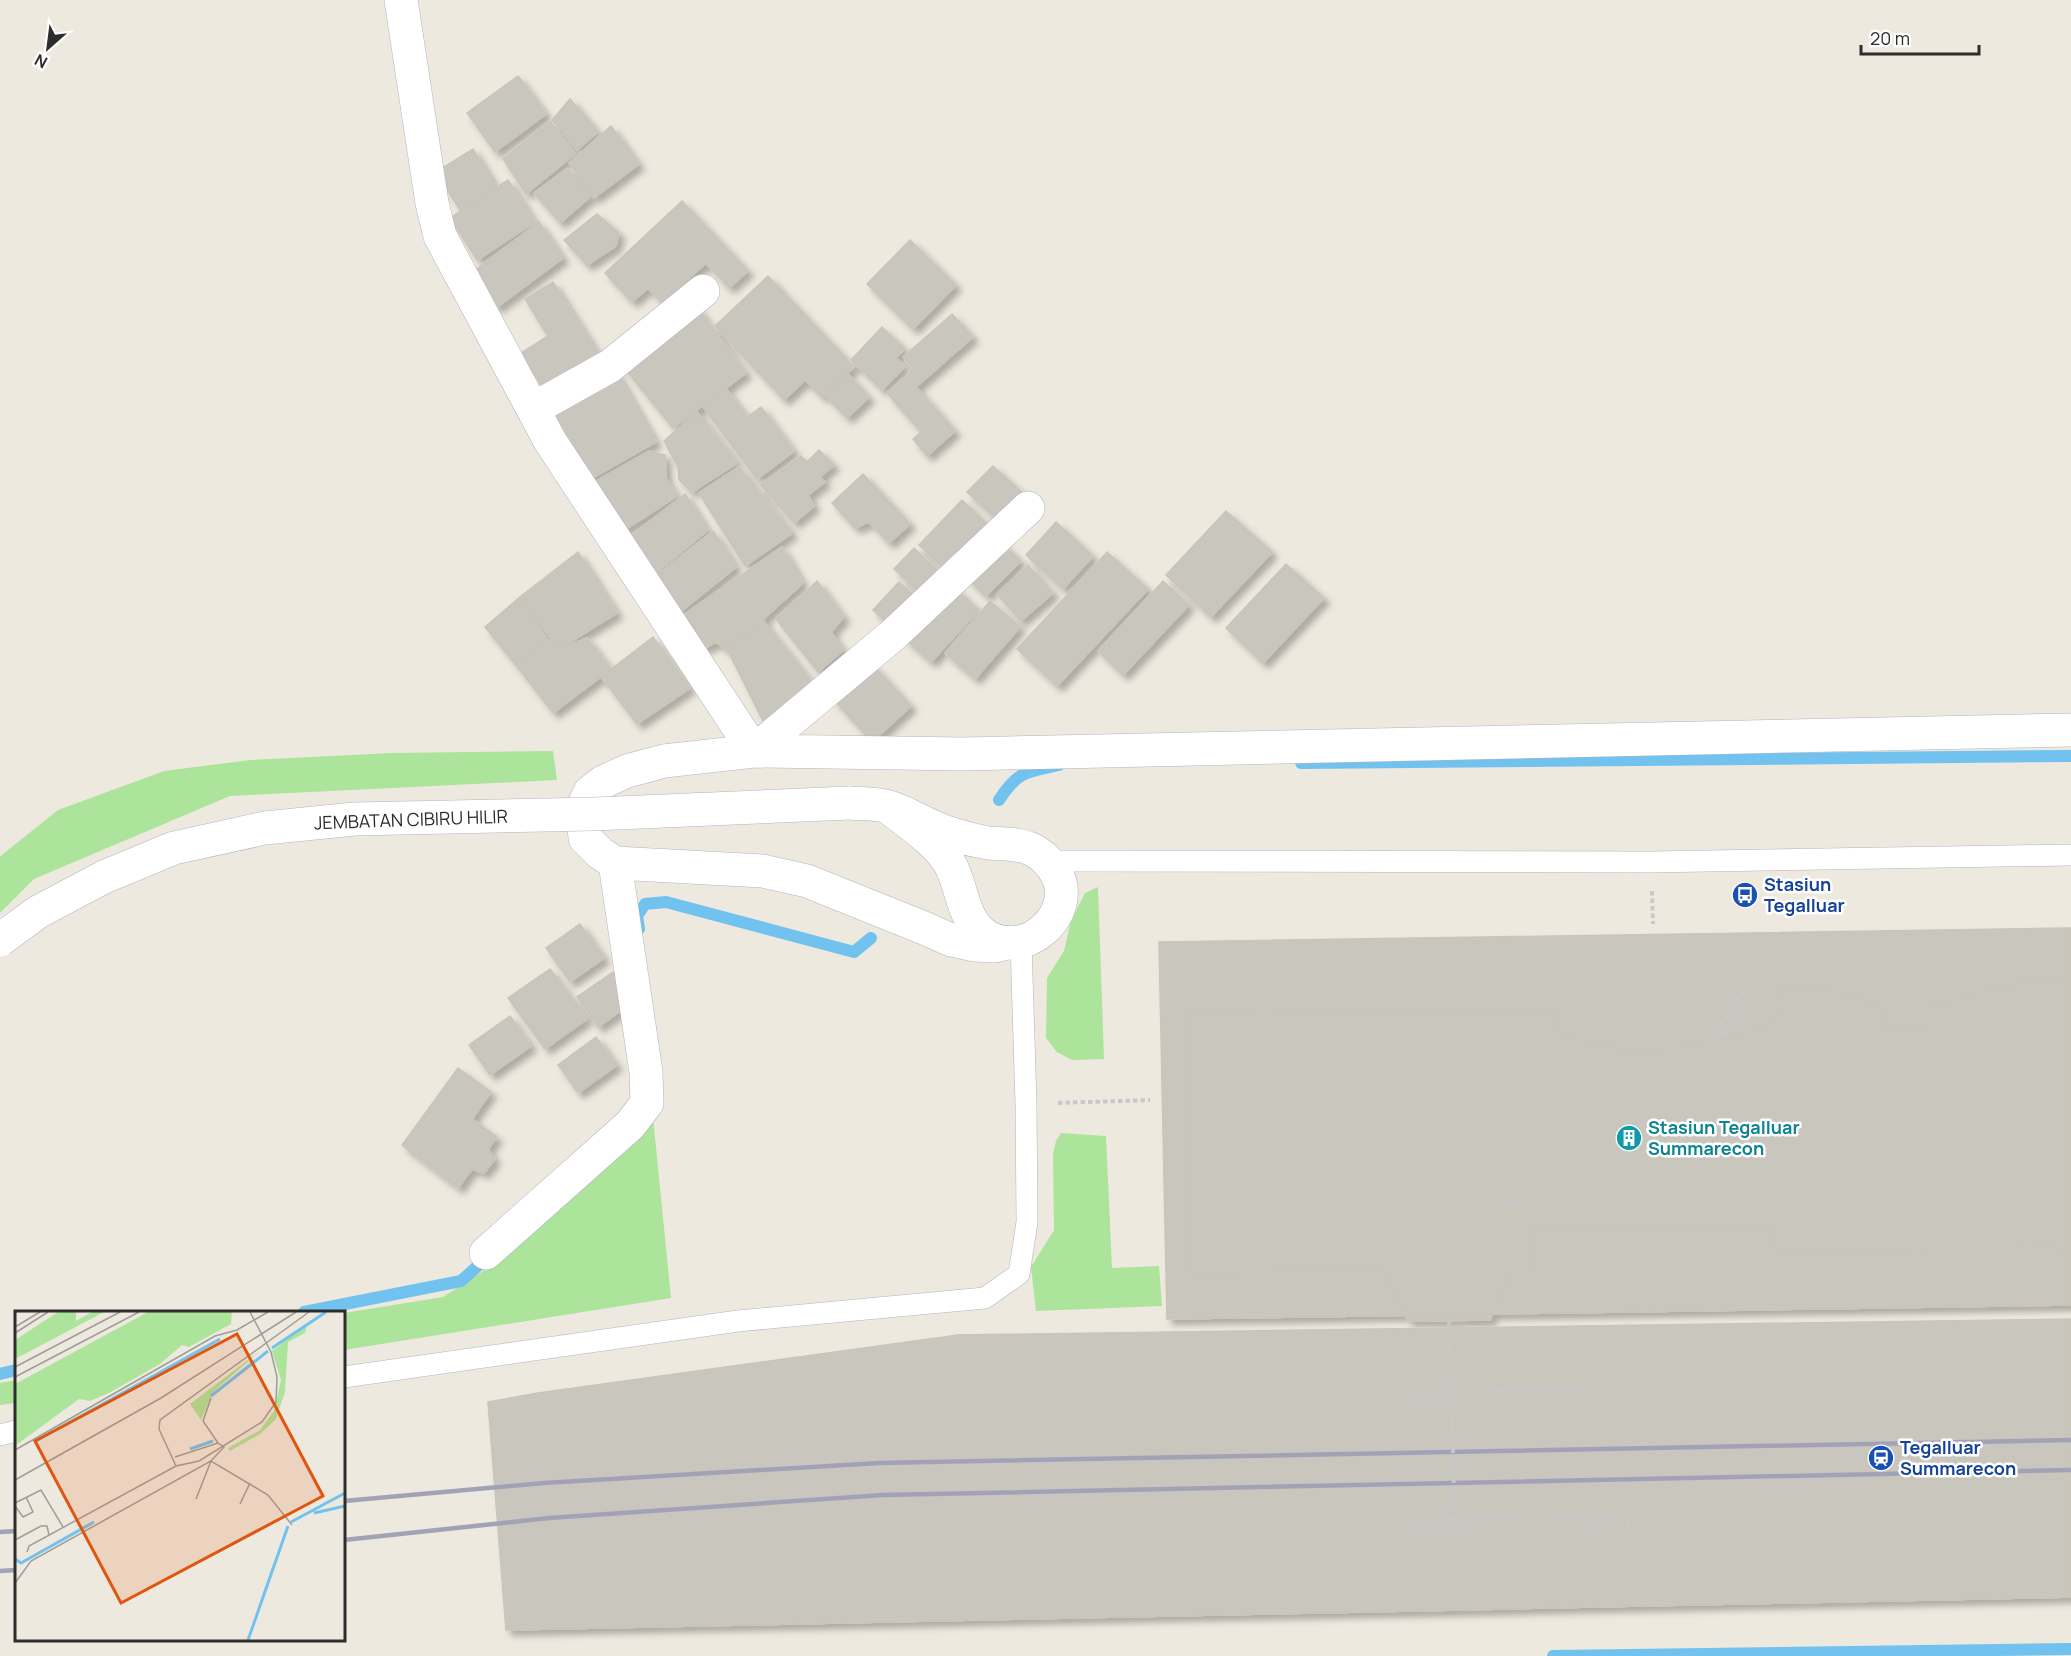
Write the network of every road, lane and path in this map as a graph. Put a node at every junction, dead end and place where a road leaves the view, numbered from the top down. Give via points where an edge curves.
1 (401, 0) edge
2 (703, 291) dead end
3 (532, 409) junction
4 (1028, 508) dead end
5 (2071, 730) edge
6 (754, 751) junction
7 (888, 807) junction
8 (1011, 845) junction
9 (2071, 855) edge
10 (1047, 861) junction
11 (615, 863) junction
12 (963, 899) junction
13 (924, 928) junction
14 (0, 940) edge
15 (1016, 942) junction
16 (1746, 989) dead end
17 (1752, 993) dead end
18 (1717, 1041) dead end
19 (1706, 1043) dead end
20 (1150, 1100) dead end
21 (1026, 1104) junction
22 (1610, 1199) dead end
23 (1508, 1202) dead end
24 (486, 1253) dead end
25 (1449, 1321) dead end
26 (345, 1377) edge
27 (1630, 1389) dead end
28 (1451, 1392) junction
29 (1406, 1393) dead end
30 (1630, 1399) dead end
31 (1451, 1400) junction
32 (1265, 1402) dead end
33 (15, 1431) edge
34 (0, 1435) edge
35 (1454, 1519) junction
36 (1631, 1519) dead end
37 (1410, 1520) dead end
38 (1631, 1526) dead end
39 (1455, 1527) junction
40 (1273, 1532) dead end

1 - 3 street via 440,236
2 - 3 street via 610,366
3 - 6 street
4 - 6 street via 894,634
5 - 6 street via 976,753
6 - 11 street via 664,761 627,771 596,787 582,809 585,838
7 - 8 street, JEMBATAN CIBIRU HILIR via 952,834
7 - 12 street via 926,837 950,863
7 - 14 street, JEMBATAN CIBIRU HILIR, bridge via 849,803 354,819 265,828 174,848 104,877 38,912
8 - 10 street via 1034,850
8 - 12 street via 981,856 964,883
9 - 10 lane via 1650,862
10 - 15 street via 1060,886 1060,903 1043,932
11 - 13 street via 763,871 807,881
11 - 24 street via 646,1072 647,1104 630,1125
12 - 13 street via 955,916 945,925
12 - 15 street via 966,911 981,932
13 - 15 street via 974,945
15 - 21 lane
16 - 19 path
17 - 18 path
20 - 21 path
21 - 26 lane via 1027,1229 1019,1274 985,1298 738,1321
22 - 23 path
25 - 28 path, bridge
27 - 28 path
28 - 29 path
28 - 31 path, bridge
30 - 31 path
31 - 32 path
31 - 35 path, bridge
33 - 34 lane
35 - 36 path
35 - 37 path
35 - 39 path, bridge
38 - 39 path
39 - 40 path

